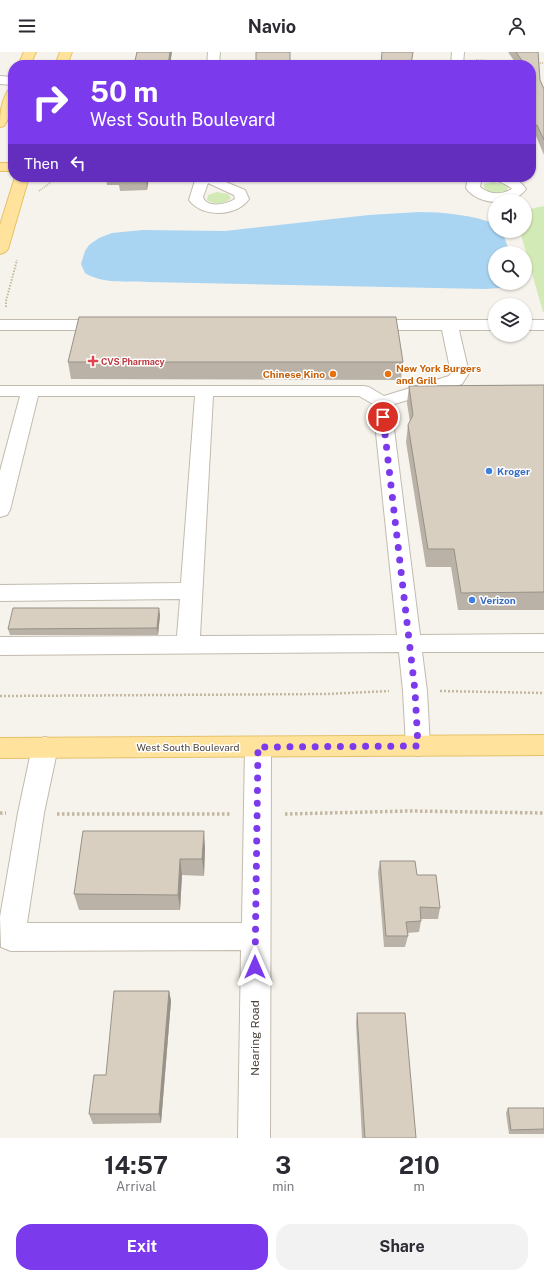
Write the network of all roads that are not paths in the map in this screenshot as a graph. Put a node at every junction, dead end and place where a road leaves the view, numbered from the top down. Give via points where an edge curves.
1 (8, 104) edge
2 (0, 123) edge
3 (20, 182) edge
4 (201, 182) edge
5 (217, 182) edge
6 (475, 182) edge
7 (512, 182) edge
8 (0, 249) edge
9 (0, 325) edge
10 (125, 325) edge
11 (354, 325) edge
12 (449, 325) junction
13 (488, 325) edge
14 (532, 325) edge
15 (544, 325) edge
16 (0, 391) edge
17 (30, 391) junction
18 (204, 391) junction
19 (382, 402) junction
20 (0, 510) edge
21 (191, 591) junction
22 (0, 593) edge
23 (544, 643) edge
24 (409, 644) junction
25 (188, 645) junction
26 (0, 646) edge
27 (418, 746) junction
28 (544, 746) edge
29 (45, 747) junction
30 (258, 747) junction
31 (0, 748) edge
32 (255, 936) junction
33 (254, 1138) edge

1 - 2 main road
3 - 8 main road
4 - 5 street via 196,197 201,205 220,208 239,203 242,199 240,193
6 - 7 street via 474,188 482,195 490,197 506,197 517,192 519,189
9 - 10 street
11 - 12 street
12 - 13 street
12 - 19 street via 460,372 456,380
14 - 15 street
16 - 17 street
17 - 18 street
17 - 20 street
18 - 19 street via 363,391
18 - 21 street
19 - 24 street
21 - 22 street
21 - 25 street
23 - 24 street
24 - 25 street
24 - 27 street
25 - 26 street
27 - 28 main road, West South Boulevard
27 - 30 main road, West South Boulevard
29 - 30 main road, West South Boulevard
29 - 31 main road, West South Boulevard
29 - 32 street via 31,813 11,937
30 - 32 street, Nearing Road
32 - 33 street, Nearing Road

